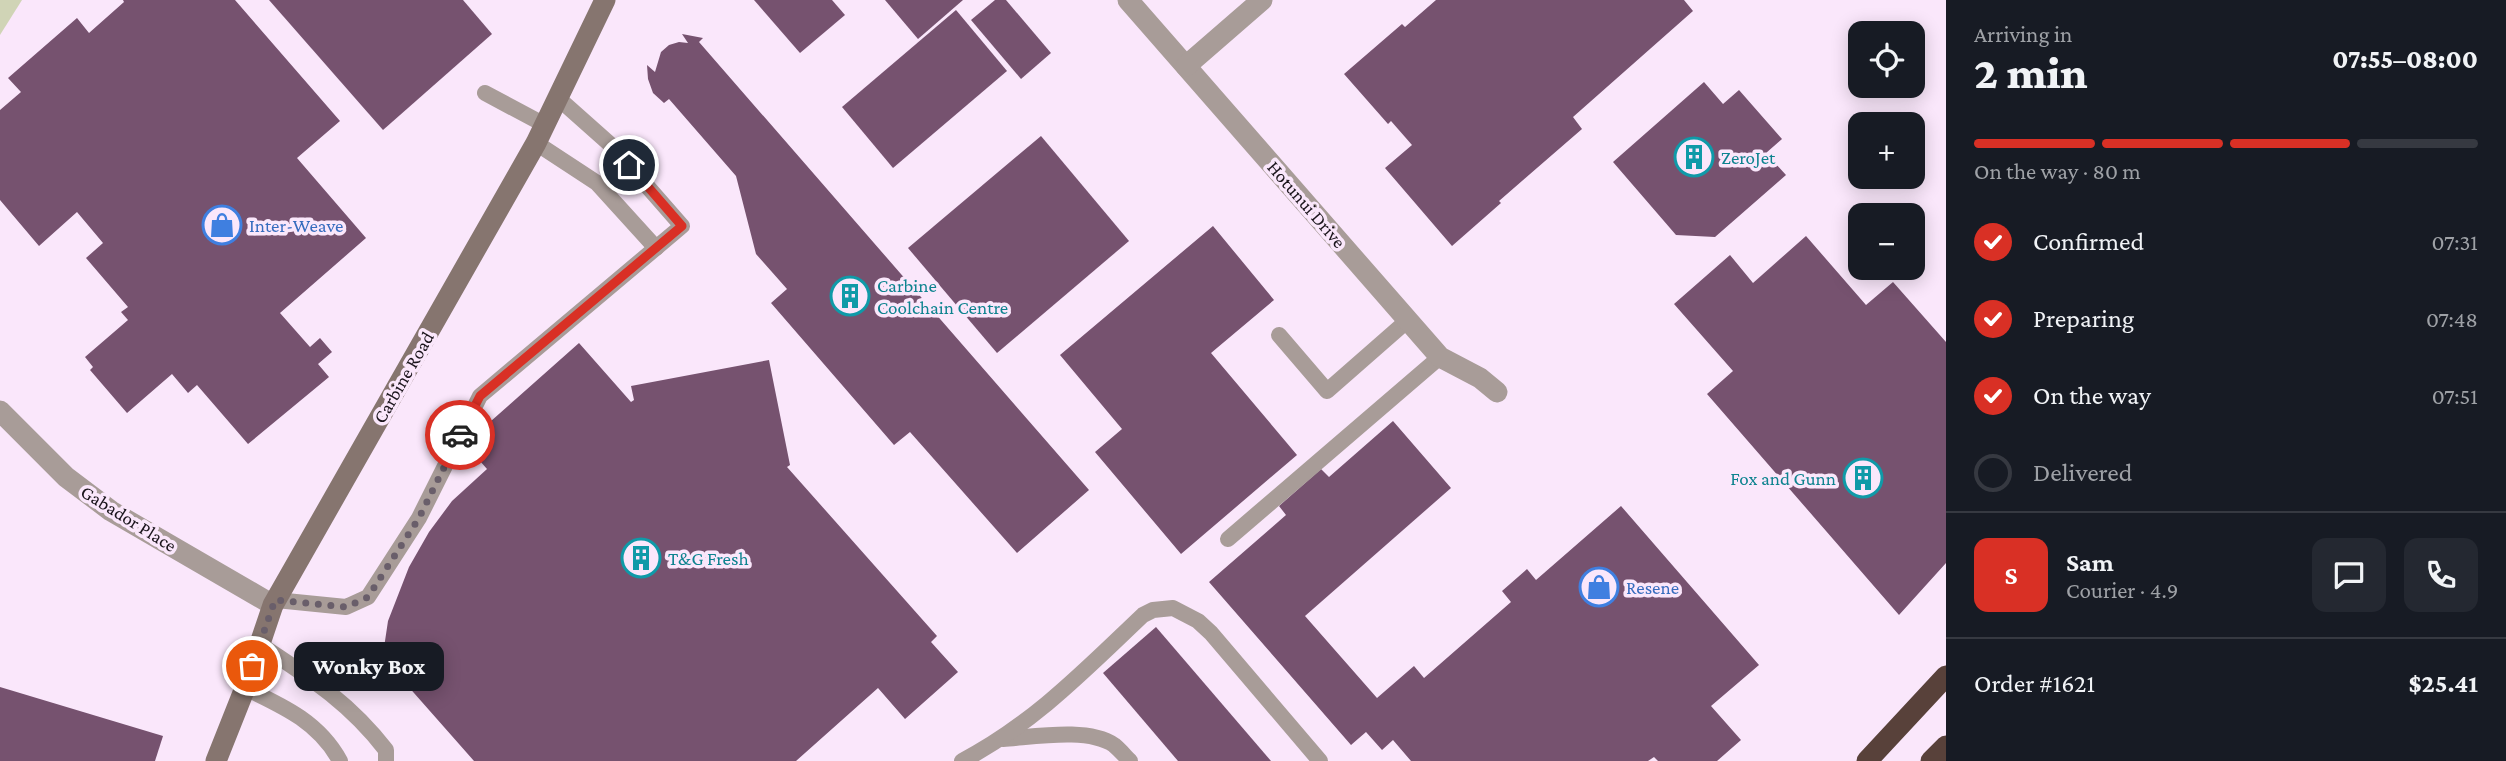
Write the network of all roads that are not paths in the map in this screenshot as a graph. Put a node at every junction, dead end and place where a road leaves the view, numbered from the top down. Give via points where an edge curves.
1 (605, 0) edge
2 (1128, 0) edge
3 (1262, 0) edge
4 (1186, 66) junction
5 (485, 93) dead end
6 (558, 98) junction
7 (540, 134) junction
8 (656, 248) junction
9 (1408, 320) junction
10 (1279, 335) dead end
11 (1440, 357) junction
12 (1497, 392) dead end
13 (0, 411) edge
14 (1228, 539) dead end
15 (274, 603) junction
16 (259, 644) junction
17 (1946, 676) edge
18 (245, 688) junction
19 (1001, 739) junction
20 (1946, 746) edge
21 (216, 761) edge
22 (340, 761) edge
23 (386, 761) edge
24 (961, 761) edge
25 (1130, 761) edge
26 (1320, 761) edge
27 (1867, 761) edge
28 (1931, 761) edge

1 - 6 main road, Carbine Road
2 - 4 street, Hotunui Drive
3 - 4 street
4 - 9 street, Hotunui Drive
5 - 7 lane
6 - 7 main road, Carbine Road
6 - 8 lane via 612,146 682,226
7 - 8 lane via 597,183
7 - 15 main road, Carbine Road
8 - 15 lane via 480,396 419,518 368,597 346,607
9 - 10 lane via 1327,391
9 - 11 street, Hotunui Drive
11 - 12 street, Hotunui Drive
11 - 14 lane
13 - 15 street, Gabador Place via 66,477 111,511
15 - 16 main road, Carbine Road
16 - 18 main road, Carbine Road
16 - 23 lane via 343,703 386,750
17 - 27 highway
18 - 21 main road, Carbine Road
18 - 22 lane via 297,713 317,730
19 - 24 lane
19 - 25 lane via 1090,736 1112,744
19 - 26 lane via 1054,699 1143,615 1163,608 1183,612 1211,633
20 - 28 highway

